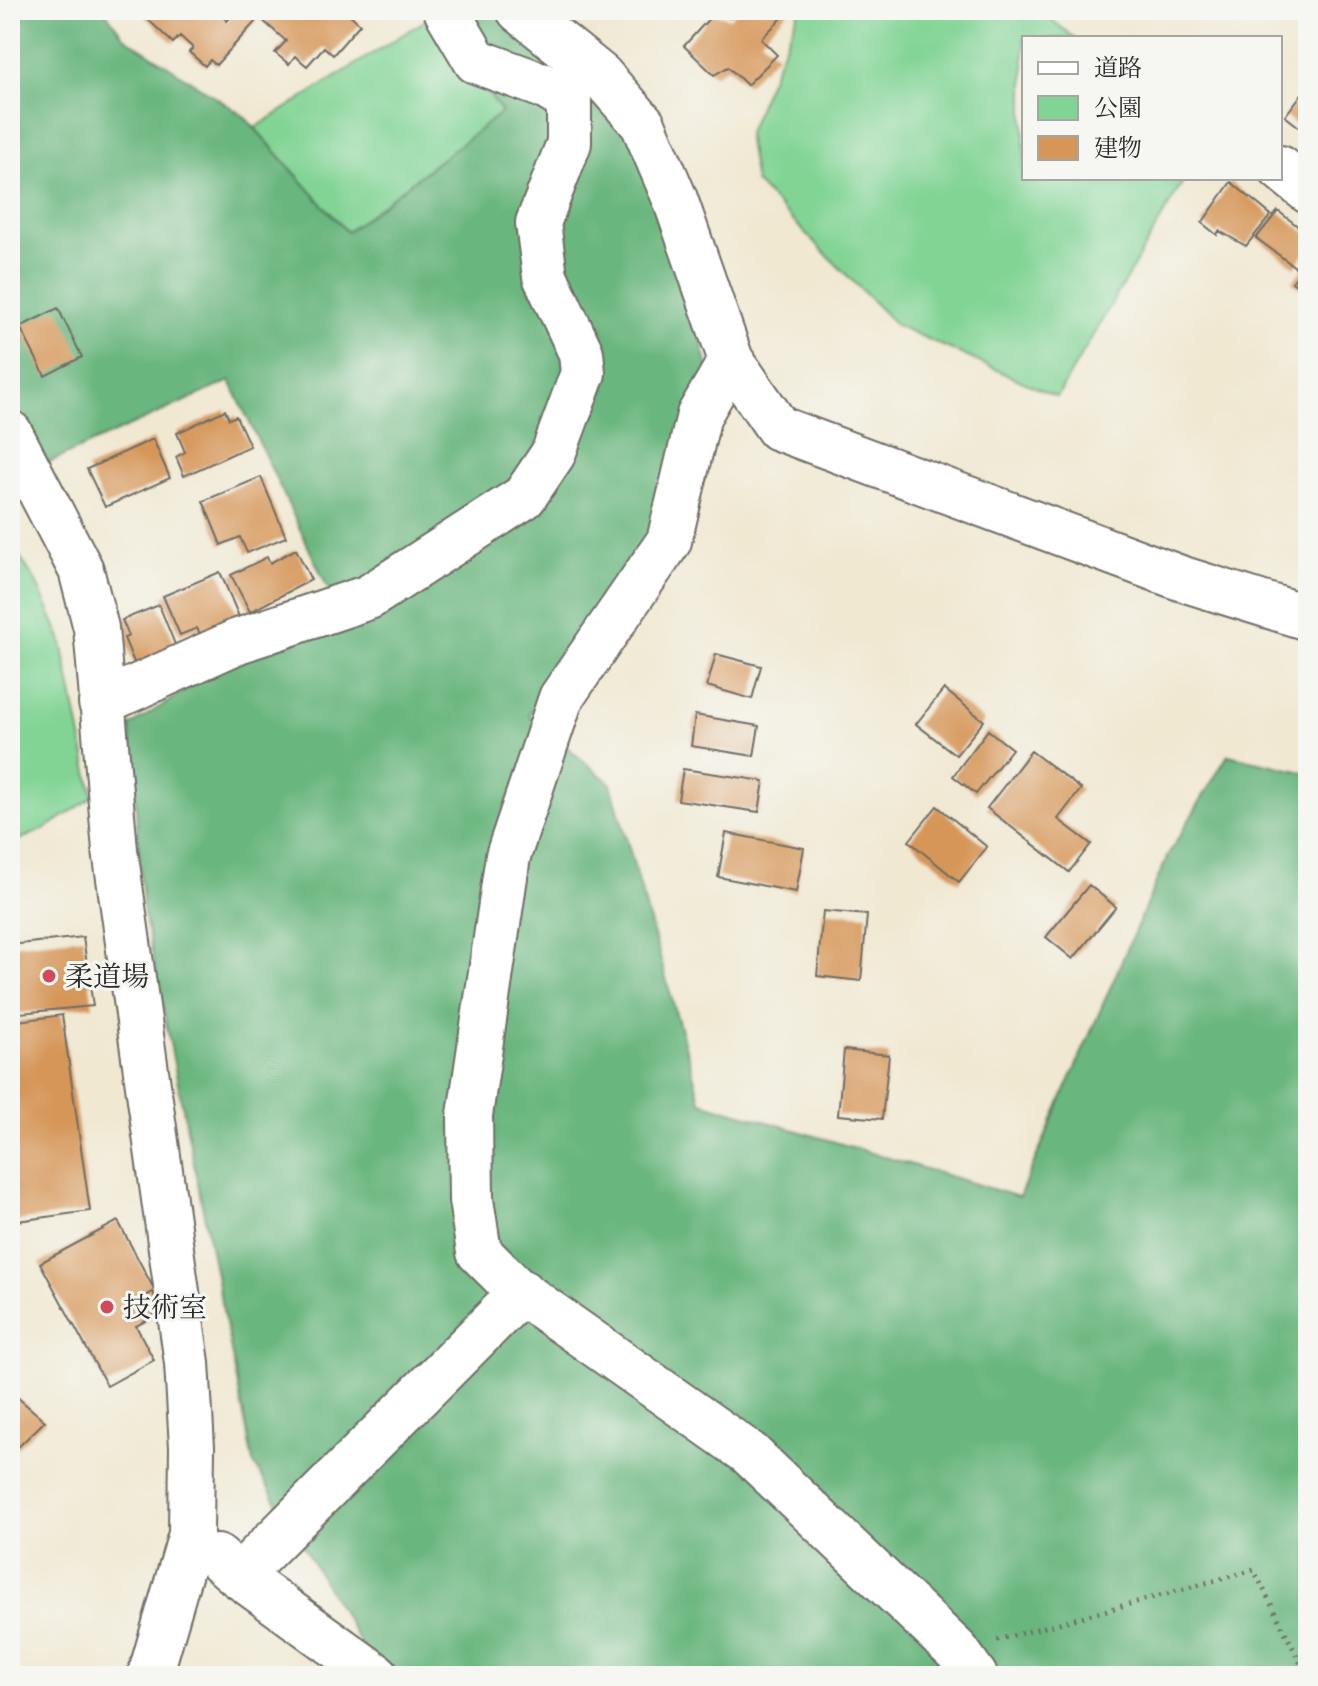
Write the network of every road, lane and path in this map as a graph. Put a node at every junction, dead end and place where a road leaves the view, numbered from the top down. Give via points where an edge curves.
1 (446, 10) edge
2 (519, 10) edge
3 (1282, 170) edge
4 (1308, 191) edge
5 (731, 360) junction
6 (10, 433) edge
7 (1308, 618) edge
8 (101, 703) junction
9 (522, 1292) junction
10 (191, 1534) junction
11 (239, 1576) junction
12 (966, 1664) edge
13 (150, 1676) edge
14 (377, 1676) edge
15 (1307, 1676) edge

1 - 8 street via 476,61 569,101 569,143 538,223 545,276 581,353 583,373 553,454 524,497 369,597 238,641
2 - 5 street via 601,76 643,124
3 - 4 street
5 - 7 street via 778,428 1183,579
5 - 9 street via 699,415 669,541 561,698 508,856 470,1115 471,1200 479,1252
6 - 8 street via 81,570 96,628
8 - 10 street via 115,850 187,1363
9 - 11 street
9 - 12 street via 749,1453
10 - 11 street
10 - 13 street
11 - 14 street
12 - 15 path via 1254,1570

